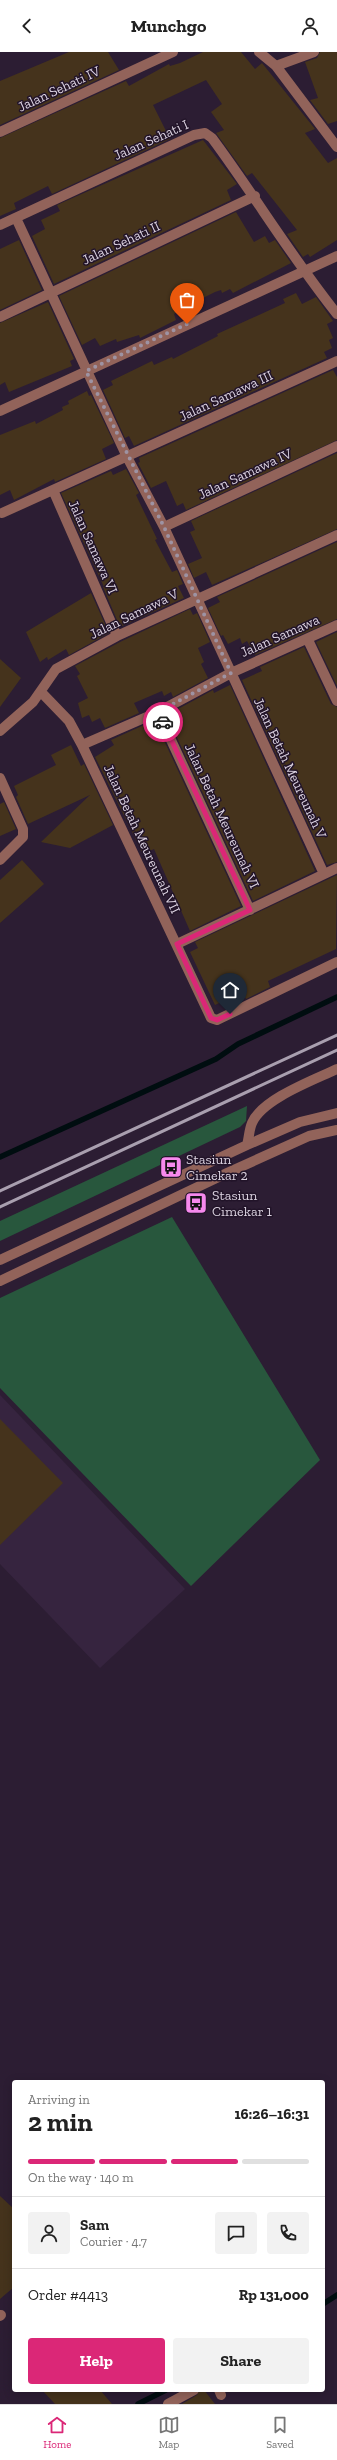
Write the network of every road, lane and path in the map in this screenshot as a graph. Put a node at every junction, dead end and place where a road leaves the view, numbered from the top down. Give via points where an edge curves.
1 (173, 52) edge
2 (259, 52) edge
3 (314, 52) edge
4 (276, 66) junction
5 (0, 132) edge
6 (333, 135) edge
7 (337, 147) edge
8 (255, 196) junction
9 (16, 218) junction
10 (0, 225) edge
11 (337, 256) edge
12 (302, 270) junction
13 (51, 292) junction
14 (337, 314) edge
15 (0, 317) edge
16 (337, 361) edge
17 (86, 371) junction
18 (0, 411) edge
19 (337, 446) edge
20 (127, 457) junction
21 (48, 492) junction
22 (2, 513) dead end
23 (164, 527) junction
24 (337, 535) edge
25 (197, 599) junction
26 (337, 625) edge
27 (118, 636) junction
28 (308, 640) junction
29 (231, 673) junction
30 (41, 692) junction
31 (337, 701) edge
32 (158, 712) junction
33 (0, 731) edge
34 (82, 745) junction
35 (0, 778) edge
36 (0, 860) edge
37 (337, 868) edge
38 (324, 874) junction
39 (250, 910) junction
40 (177, 944) junction
41 (337, 962) edge
42 (337, 1069) edge
43 (337, 1113) edge
44 (337, 1130) edge
45 (247, 1145) junction
46 (0, 1260) edge
47 (0, 1281) edge
48 (190, 2392) edge
49 (168, 2404) edge

1 - 5 street, Jalan Sehati IV
2 - 4 street
3 - 4 street
4 - 6 street
6 - 7 street
8 - 9 street, Jalan Sehati I via 212,138 205,133 194,135
8 - 12 street, Jalan Sehati I
8 - 13 street, Jalan Sehati II
9 - 10 street, Jalan Sehati I
9 - 13 street, Jalan Betah Meureunah V
11 - 12 street
12 - 14 street, Jalan Sehati I
12 - 17 street
13 - 15 street, Jalan Sehati II
13 - 17 street, Jalan Betah Meureunah V
16 - 20 street, Jalan Samawa III
17 - 18 street
17 - 20 street, Jalan Betah Meureunah V
19 - 23 street, Jalan Samawa IV
20 - 21 street, Jalan Samawa VI
20 - 23 street, Jalan Betah Meureunah V
21 - 22 street
21 - 27 street, Jalan Samawa VI
23 - 25 street, Jalan Betah Meureunah V
24 - 25 street, Jalan Samawa V
25 - 27 street, Jalan Samawa V
25 - 29 street, Jalan Betah Meureunah V
26 - 28 street, Jalan Samawa
27 - 30 street, Jalan Samawa V via 56,669
28 - 29 street, Jalan Samawa
28 - 31 street
29 - 32 street, Jalan Samawa
29 - 38 street, Jalan Betah Meureunah V
30 - 33 street
30 - 34 street, Jalan Betah Meureunah VII via 69,721
32 - 34 street, Jalan Samawa
32 - 39 street, Jalan Betah Meureunah VI
34 - 40 street, Jalan Betah Meureunah VII
35 - 36 street via 23,828 24,837
37 - 38 street
38 - 39 street
39 - 40 street
40 - 41 street, Jalan Betah Meureunah VII via 211,1018 217,1020
42 - 45 street via 291,1091 262,1110 252,1123
43 - 45 street via 300,1122
44 - 47 street via 309,1136
45 - 46 street
48 - 49 street

